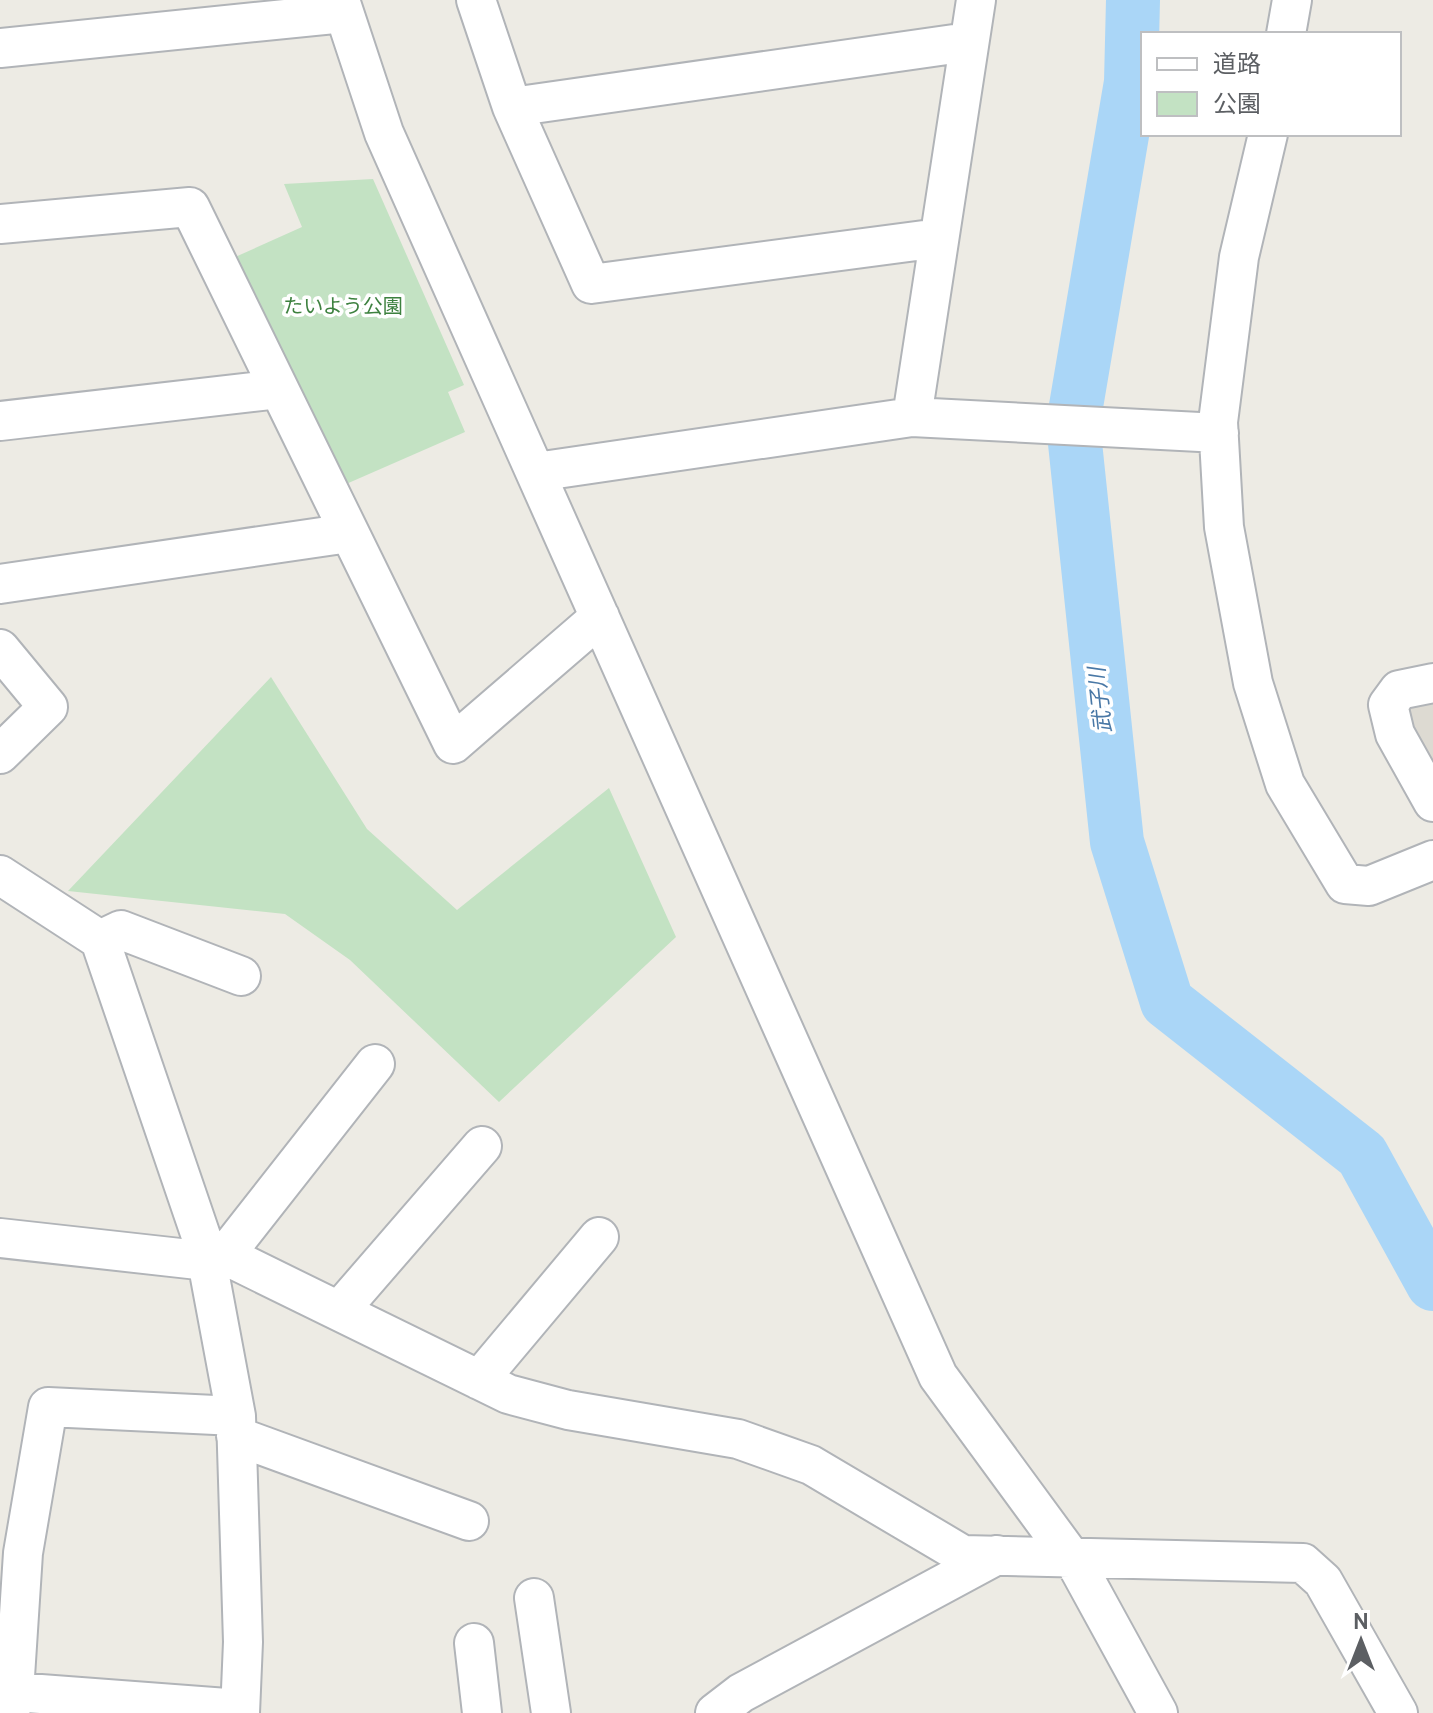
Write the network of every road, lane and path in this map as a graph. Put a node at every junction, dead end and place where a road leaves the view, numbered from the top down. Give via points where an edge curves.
1 (476, 0) edge
2 (976, 0) edge
3 (1292, 0) edge
4 (342, 6) edge
5 (1286, 32) edge
6 (968, 42) junction
7 (0, 48) edge
8 (512, 107) junction
9 (1268, 136) edge
10 (0, 224) edge
11 (939, 238) junction
12 (279, 389) junction
13 (912, 417) junction
14 (0, 421) edge
15 (1219, 433) junction
16 (536, 472) junction
17 (349, 533) junction
18 (0, 584) edge
19 (600, 617) junction
20 (0, 649) edge
21 (1433, 683) edge
22 (0, 754) edge
23 (1433, 802) edge
24 (1433, 860) edge
25 (0, 875) edge
26 (100, 940) junction
27 (241, 976) dead end
28 (375, 1064) dead end
29 (482, 1146) dead end
30 (599, 1237) dead end
31 (0, 1238) edge
32 (212, 1254) junction
33 (339, 1311) junction
34 (479, 1380) junction
35 (236, 1426) junction
36 (469, 1521) dead end
37 (997, 1555) junction
38 (1070, 1556) junction
39 (534, 1598) dead end
40 (474, 1643) dead end
41 (12, 1702) edge
42 (240, 1711) edge
43 (482, 1713) edge
44 (551, 1713) edge
45 (715, 1713) edge
46 (1158, 1713) edge
47 (1398, 1713) edge

1 - 8 street
2 - 6 street
3 - 5 street
4 - 7 street
4 - 16 street via 384,133
6 - 8 street
6 - 11 street
8 - 11 street via 591,284
9 - 15 street via 1239,257
10 - 12 street via 190,207
11 - 13 street
12 - 14 street
12 - 17 street
13 - 15 street
13 - 16 street
15 - 24 street via 1224,527 1250,668 1285,784 1345,884 1369,886
16 - 19 street
17 - 18 street
17 - 19 street via 453,744
19 - 38 street via 938,1376
20 - 22 street via 48,707
21 - 23 street via 1399,690 1388,705 1395,734
25 - 26 street
26 - 27 street via 121,930
26 - 32 street
28 - 32 street
29 - 33 street
30 - 34 street
31 - 32 street
32 - 33 street
32 - 35 street
33 - 34 street
34 - 37 street via 508,1394 568,1410 738,1439 811,1465 963,1555
35 - 36 street
35 - 41 street via 48,1407 23,1553
35 - 42 street
37 - 38 street
37 - 45 street via 741,1693
38 - 46 street
38 - 47 street via 1303,1563 1323,1581
39 - 44 street
40 - 43 street
41 - 42 street

